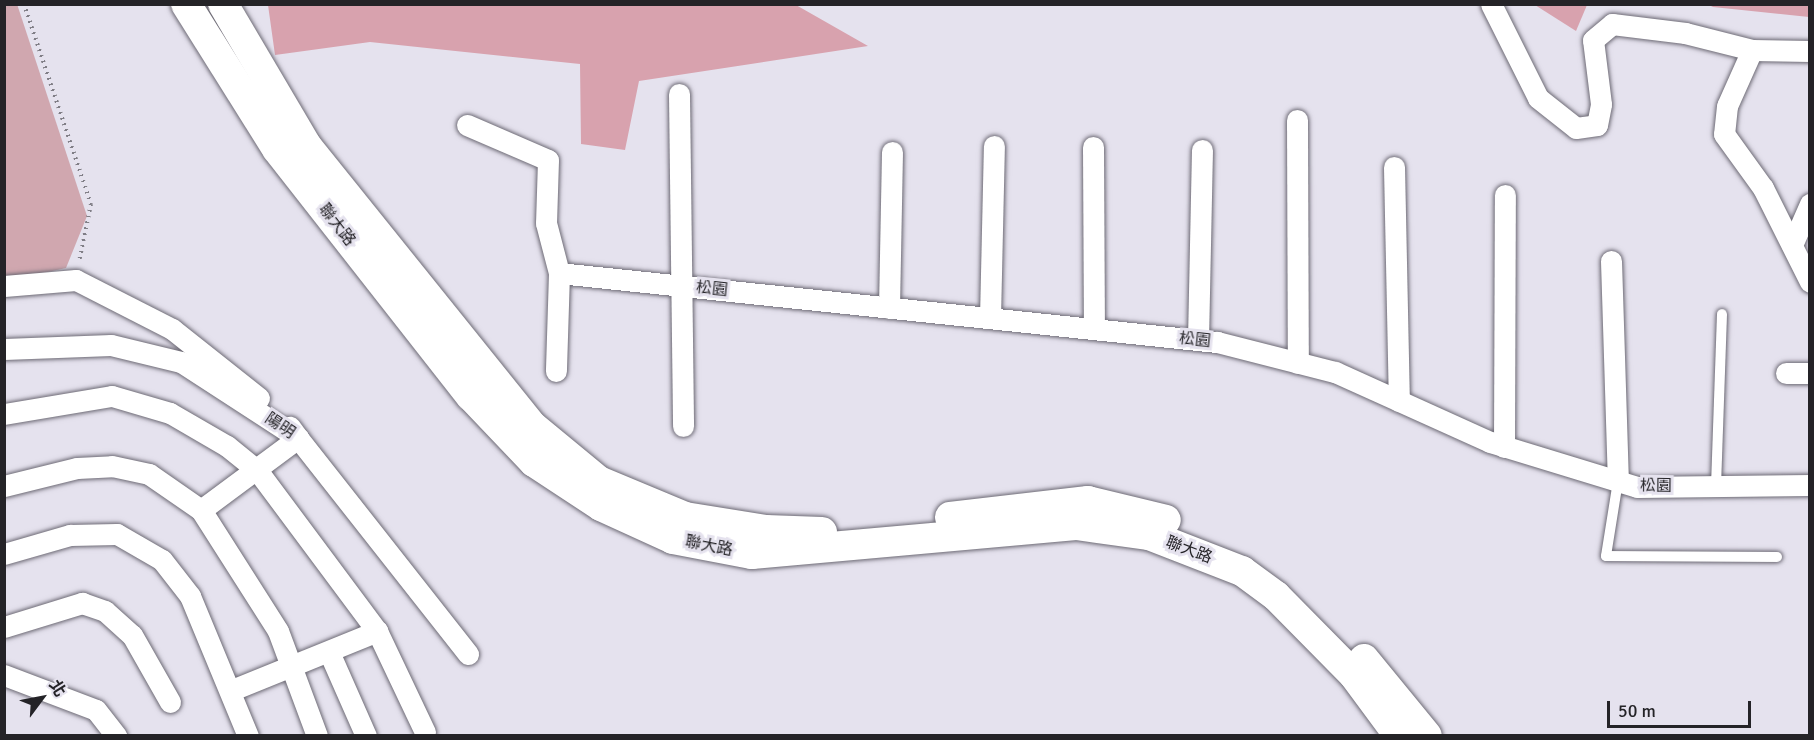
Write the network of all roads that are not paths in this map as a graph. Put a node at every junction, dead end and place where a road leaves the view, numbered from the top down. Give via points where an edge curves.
1 (186, 4) edge
2 (224, 4) edge
3 (1491, 4) edge
4 (1752, 50) junction
5 (1809, 51) edge
6 (679, 94) dead end
7 (1298, 120) dead end
8 (467, 125) dead end
9 (994, 146) dead end
10 (1094, 147) dead end
11 (1202, 150) dead end
12 (892, 152) dead end
13 (1394, 167) dead end
14 (1505, 195) dead end
15 (1809, 204) edge
16 (1792, 245) junction
17 (369, 247) junction
18 (1611, 261) dead end
19 (559, 273) junction
20 (1809, 282) edge
21 (4, 286) edge
22 (683, 286) junction
23 (889, 308) junction
24 (1722, 314) dead end
25 (990, 318) junction
26 (1094, 329) junction
27 (1198, 340) junction
28 (4, 350) edge
29 (1298, 363) junction
30 (556, 371) dead end
31 (1786, 373) dead end
32 (1809, 373) edge
33 (1399, 401) junction
34 (4, 414) edge
35 (683, 426) dead end
36 (298, 438) junction
37 (1504, 447) junction
38 (257, 470) junction
39 (1618, 481) junction
40 (1809, 485) edge
41 (4, 486) edge
42 (1716, 486) junction
43 (201, 510) junction
44 (4, 554) edge
45 (1777, 557) dead end
46 (4, 627) edge
47 (377, 631) junction
48 (329, 652) junction
49 (468, 654) dead end
50 (290, 667) junction
51 (4, 675) edge
52 (232, 690) junction
53 (170, 702) dead end
54 (424, 732) dead end
55 (116, 735) edge
56 (248, 735) edge
57 (317, 735) edge
58 (366, 735) edge
59 (1399, 735) edge
60 (1427, 735) edge

1 - 17 street, 聯大路 via 277,148
2 - 17 street, 聯大路
3 - 4 street via 1538,98 1576,128 1597,125 1601,104 1593,40 1612,24 1685,33
4 - 5 street
4 - 16 street via 1727,106 1724,134 1763,188
6 - 22 street
7 - 29 street
8 - 19 street via 548,160 546,223
9 - 25 street
10 - 26 street
11 - 27 street
12 - 23 street
13 - 33 street
14 - 37 street
15 - 16 street
16 - 20 street
17 - 59 street, 聯大路 via 471,396 534,462 601,506 673,538 752,554 1076,525 1149,535 1242,571 1276,596 1354,675
17 - 60 street, 聯大路 via 531,425 599,481 685,517 766,530 819,532 1088,501 1166,520 1260,561 1328,618
18 - 39 street
19 - 22 street, 松園
19 - 30 street
21 - 36 street via 76,280 172,329 280,415
22 - 23 street, 松園
22 - 35 street
23 - 25 street, 松園
24 - 42 lane
25 - 26 street, 松園
26 - 27 street, 松園
27 - 29 street, 松園
28 - 36 street, 陽明 via 111,345 181,362
29 - 33 street, 松園 via 1335,372
31 - 32 street
33 - 37 street, 松園
34 - 38 street via 112,396 170,413
36 - 38 street
36 - 49 street, 陽明
37 - 39 street, 松園
38 - 43 street
38 - 47 street
39 - 42 street, 松園 via 1637,487
39 - 45 lane via 1606,556
40 - 42 street, 松園
41 - 43 street via 77,468 112,466 149,474
43 - 50 street via 278,631
44 - 52 street via 70,535 117,534 162,560 190,596
46 - 53 street via 82,603 105,611 132,635
47 - 48 street
47 - 54 street
48 - 50 street
48 - 58 street
50 - 52 street
50 - 57 street
51 - 55 street via 96,710
52 - 56 street

